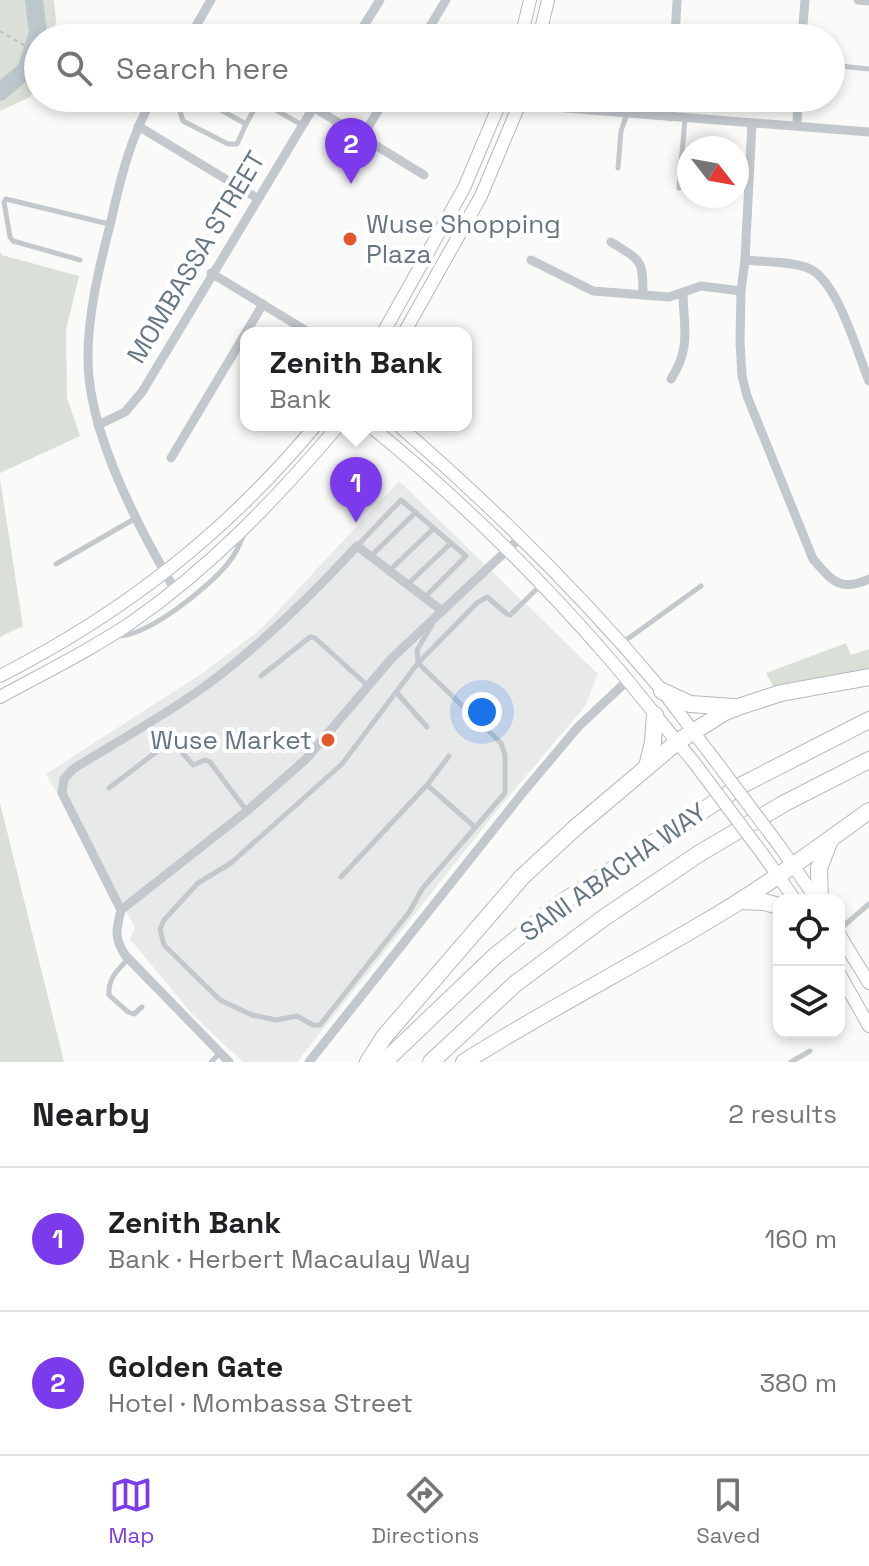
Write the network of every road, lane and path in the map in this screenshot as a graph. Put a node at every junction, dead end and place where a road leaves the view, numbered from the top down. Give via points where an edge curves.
1 (211, 0) edge
2 (380, 0) edge
3 (446, 0) edge
4 (530, 0) edge
5 (548, 0) edge
6 (677, 0) edge
7 (805, 0) edge
8 (858, 0) edge
9 (869, 1) edge
10 (197, 24) edge
11 (365, 24) edge
12 (431, 24) edge
13 (524, 24) edge
14 (542, 24) edge
15 (676, 24) edge
16 (803, 24) edge
17 (2, 32) edge
18 (24, 45) edge
19 (845, 66) edge
20 (869, 69) edge
21 (129, 112) edge
22 (145, 112) edge
23 (180, 112) edge
24 (224, 112) edge
25 (251, 112) edge
26 (280, 112) edge
27 (310, 112) edge
28 (329, 112) edge
29 (377, 112) edge
30 (497, 112) edge
31 (517, 112) edge
32 (615, 112) edge
33 (670, 112) edge
34 (797, 112) edge
35 (627, 113) junction
36 (670, 117) junction
37 (685, 118) junction
38 (140, 121) junction
39 (752, 123) junction
40 (246, 124) junction
41 (302, 125) junction
42 (797, 125) junction
43 (869, 132) edge
44 (683, 136) edge
45 (362, 137) junction
46 (618, 168) dead end
47 (424, 175) dead end
48 (257, 198) junction
49 (110, 224) junction
50 (611, 242) dead end
51 (80, 260) dead end
52 (531, 260) dead end
53 (745, 260) junction
54 (211, 273) junction
55 (741, 291) junction
56 (683, 294) junction
57 (643, 295) junction
58 (263, 304) junction
59 (249, 327) edge
60 (300, 327) edge
61 (386, 327) edge
62 (407, 327) edge
63 (240, 342) edge
64 (671, 379) dead end
65 (869, 381) edge
66 (98, 425) junction
67 (310, 431) edge
68 (334, 431) edge
69 (376, 431) edge
70 (405, 431) edge
71 (171, 458) dead end
72 (416, 512) junction
73 (137, 518) junction
74 (250, 523) junction
75 (434, 528) junction
76 (521, 537) junction
77 (451, 543) junction
78 (357, 546) junction
79 (506, 549) junction
80 (370, 556) junction
81 (56, 564) dead end
82 (389, 571) junction
83 (166, 574) junction
84 (869, 579) edge
85 (407, 585) junction
86 (541, 585) junction
87 (701, 586) dead end
88 (175, 590) junction
89 (424, 597) junction
90 (441, 610) junction
91 (111, 635) junction
92 (621, 644) junction
93 (418, 663) junction
94 (0, 676) edge
95 (261, 676) dead end
96 (869, 677) edge
97 (627, 681) junction
98 (367, 685) junction
99 (662, 691) junction
100 (397, 693) junction
101 (0, 697) edge
102 (738, 707) junction
103 (655, 715) junction
104 (869, 720) edge
105 (427, 727) dead end
106 (692, 731) junction
107 (677, 742) junction
108 (449, 756) dead end
109 (869, 760) edge
110 (647, 767) junction
111 (427, 785) junction
112 (109, 788) dead end
113 (247, 811) junction
114 (869, 811) edge
115 (475, 827) junction
116 (830, 839) junction
117 (795, 865) junction
118 (341, 877) dead end
119 (779, 877) junction
120 (791, 894) edge
121 (814, 894) edge
122 (818, 894) edge
123 (739, 901) junction
124 (773, 904) edge
125 (869, 904) edge
126 (121, 910) junction
127 (845, 926) edge
128 (845, 942) edge
129 (128, 959) junction
130 (869, 983) edge
131 (845, 984) edge
132 (142, 1007) dead end
133 (869, 1026) edge
134 (810, 1051) dead end
135 (220, 1053) junction
136 (211, 1062) edge
137 (229, 1062) edge
138 (309, 1062) edge
139 (368, 1062) edge
140 (384, 1062) edge
141 (431, 1062) edge
142 (464, 1062) edge
143 (791, 1062) edge

1 - 10 street
2 - 11 street
3 - 12 street
4 - 13 main road
5 - 14 main road
6 - 15 street
7 - 16 street
8 - 9 street
17 - 18 path
19 - 20 lane
21 - 38 path
22 - 38 street
23 - 40 lane via 183,121 228,144 237,144
24 - 40 lane
25 - 40 lane
26 - 41 lane
27 - 41 street, MOMBASSA STREET
28 - 45 street
29 - 45 street
30 - 61 main road via 464,188
31 - 62 main road via 481,196
32 - 35 street
33 - 36 street
34 - 42 street
35 - 36 street
35 - 46 lane
36 - 37 street
37 - 39 street
37 - 44 lane
38 - 48 street
38 - 49 street
39 - 42 street
39 - 53 street
41 - 48 street, MOMBASSA STREET
42 - 43 street
45 - 47 street
48 - 54 street, MOMBASSA STREET
49 - 51 lane via 6,199 13,241
49 - 66 street via 88,335 89,387
50 - 57 street via 639,260
52 - 57 street via 593,291
53 - 55 street
53 - 65 street via 809,268 824,279
54 - 58 street
54 - 66 street, MOMBASSA STREET via 142,392 125,412
55 - 56 street via 701,286
55 - 84 street via 747,396 813,559 840,585
56 - 57 street
56 - 64 street via 685,351
58 - 59 street
58 - 60 street
63 - 71 street
66 - 73 street
67 - 83 main road via 248,499
68 - 74 main road
69 - 79 main road
70 - 76 main road
72 - 75 lane
72 - 78 lane via 401,500
72 - 80 lane
73 - 81 lane
73 - 83 street
74 - 88 main road
74 - 91 lane via 228,564 183,603 127,636
75 - 77 lane
75 - 82 lane
76 - 79 street
76 - 92 main road
77 - 85 lane
77 - 89 lane via 466,556
78 - 80 street
78 - 126 street via 315,591 207,685 64,779 62,793
79 - 86 main road
79 - 90 street
80 - 82 street
82 - 85 street
83 - 88 street
83 - 94 main road via 72,637
85 - 89 street
86 - 93 lane via 508,614 487,597 477,603
86 - 97 main road
87 - 92 lane
88 - 91 main road
89 - 90 street
90 - 93 lane via 417,650
90 - 98 street
91 - 101 main road
92 - 99 main road
93 - 100 lane
93 - 115 lane via 501,743 505,793
95 - 98 lane via 310,637
96 - 102 highway via 781,693
97 - 103 main road
97 - 138 street via 578,727 525,790
98 - 113 street via 306,759
99 - 102 highway via 690,704
99 - 106 main road
100 - 105 lane
100 - 115 lane via 332,774 231,863 198,883 164,920 164,945 220,1000 252,1015 276,1020 297,1016 320,1025
102 - 106 highway
103 - 107 main road
103 - 110 highway
104 - 140 highway, SANI ABACHA WAY via 742,785 561,903 495,956
106 - 107 highway
106 - 117 main road, bridge
107 - 110 highway
107 - 119 main road, bridge
108 - 111 lane
109 - 141 highway, SANI ABACHA WAY via 736,831 605,917 515,984
110 - 139 highway via 522,877
111 - 115 lane
111 - 118 lane
112 - 113 lane via 174,743 193,765 210,762
113 - 126 street
114 - 116 highway
116 - 117 highway
116 - 122 highway via 819,868
117 - 119 highway
117 - 121 main road
119 - 120 main road
119 - 123 highway
123 - 124 highway
123 - 142 highway
125 - 127 lane
126 - 129 street via 116,941
128 - 130 main road
129 - 132 lane via 113,975 109,995 134,1014
129 - 135 street
131 - 133 main road
134 - 143 lane
135 - 136 lane
135 - 137 street

